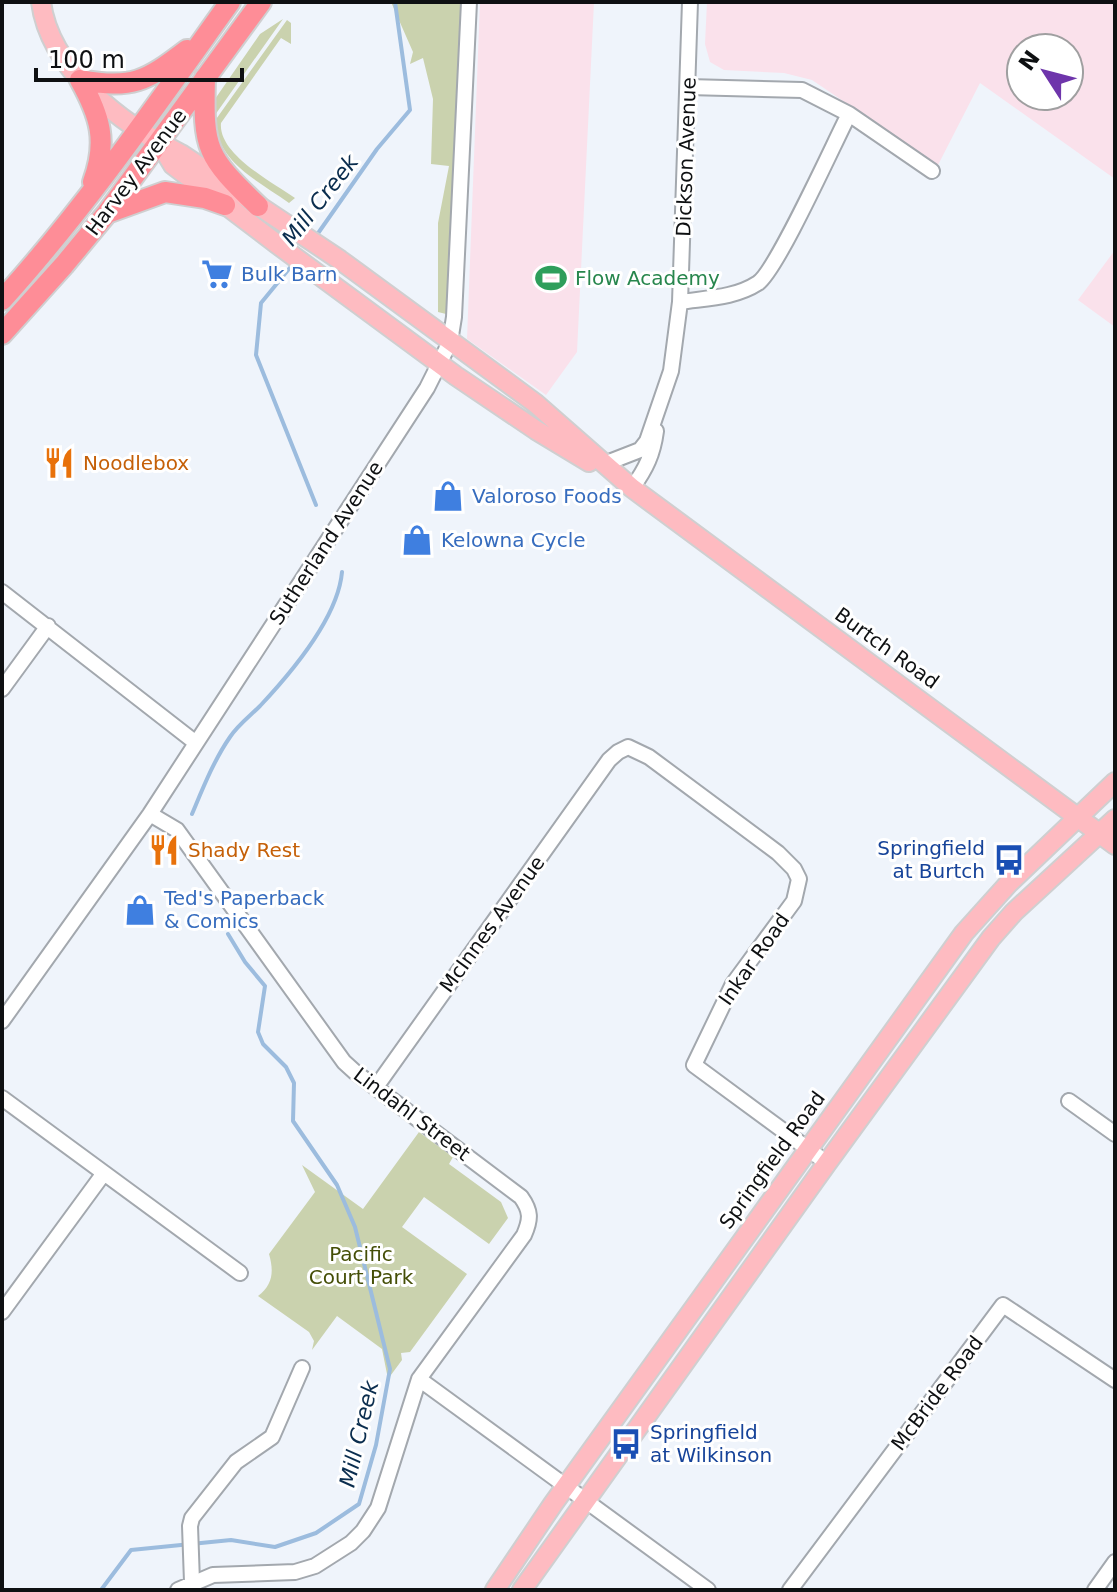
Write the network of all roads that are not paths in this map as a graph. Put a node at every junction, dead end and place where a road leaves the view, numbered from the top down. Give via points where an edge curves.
1 (41, 2) edge
2 (230, 2) edge
3 (261, 2) edge
4 (469, 2) edge
5 (690, 2) edge
6 (206, 35) junction
7 (205, 78) junction
8 (80, 80) junction
9 (688, 87) junction
10 (849, 114) junction
11 (139, 129) junction
12 (159, 143) junction
13 (932, 171) dead end
14 (88, 199) junction
15 (225, 205) junction
16 (258, 206) junction
17 (107, 213) junction
18 (2, 300) edge
19 (680, 302) junction
20 (2, 334) edge
21 (450, 342) junction
22 (440, 364) junction
23 (660, 407) junction
24 (604, 464) junction
25 (632, 488) junction
26 (2, 592) edge
27 (48, 626) junction
28 (2, 689) edge
29 (196, 743) junction
30 (609, 760) joint
31 (1115, 782) edge
32 (150, 814) junction
33 (1079, 817) junction
34 (1115, 819) edge
35 (1100, 833) junction
36 (1115, 845) edge
37 (2, 1021) edge
38 (376, 1087) junction
39 (2, 1098) edge
40 (1069, 1101) dead end
41 (1115, 1134) edge
42 (807, 1148) junction
43 (827, 1163) junction
44 (104, 1173) junction
45 (240, 1273) dead end
46 (2, 1312) edge
47 (302, 1368) dead end
48 (419, 1379) junction
49 (1115, 1380) edge
50 (565, 1487) junction
51 (584, 1500) junction
52 (1115, 1562) edge
53 (185, 1586) edge
54 (495, 1590) edge
55 (522, 1590) edge
56 (708, 1590) edge
57 (790, 1590) edge
58 (1095, 1590) edge

1 - 8 main road, Burtch Road via 63,57
2 - 6 highway, Harvey Avenue
3 - 7 highway, Harvey Avenue
4 - 21 street, Sutherland Avenue via 458,272
5 - 9 street, Dickson Avenue
6 - 8 highway via 155,74 131,84
6 - 11 highway, Harvey Avenue
7 - 12 highway, Harvey Avenue
7 - 16 highway via 205,126 214,160
8 - 11 main road, Burtch Road
8 - 14 highway via 94,104 101,133 102,154
9 - 10 street via 802,90
9 - 19 street, Dickson Avenue
10 - 13 street
10 - 19 street via 762,281 738,294
11 - 12 main road, Burtch Road
11 - 14 highway, Harvey Avenue
12 - 15 main road, Burtch Road via 173,165
12 - 16 main road, Burtch Road
12 - 17 highway, Harvey Avenue
14 - 18 highway, Harvey Avenue
15 - 17 highway via 165,192
15 - 22 main road, Burtch Road
16 - 21 main road, Burtch Road
17 - 20 highway, Harvey Avenue
19 - 23 street, Dickson Avenue via 671,371
21 - 22 street, Sutherland Avenue
21 - 24 main road, Burtch Road via 535,403
22 - 25 main road, Burtch Road
22 - 29 street, Sutherland Avenue
23 - 24 street, Dickson Avenue via 640,450
23 - 25 street, Dickson Avenue via 653,453
24 - 25 main road, Burtch Road
25 - 33 main road, Burtch Road
26 - 27 street
27 - 28 street
27 - 29 street
29 - 32 street, Sutherland Avenue
30 - 38 street, McInnes Avenue
30 - 42 street, Inkar Road via 628,747 638,750 794,869 799,879 794,901 733,984 694,1065
31 - 33 main road, Springfield Road
32 - 37 street, Sutherland Avenue
32 - 38 street, Lindahl Street via 177,830 344,1062
33 - 35 main road, Burtch Road
33 - 42 main road, Springfield Road via 983,910
34 - 35 main road
35 - 36 main road, Burtch Road
35 - 43 main road via 991,938
38 - 48 street, Lindahl Street via 529,1208 524,1235
39 - 44 street
40 - 41 street
42 - 43 street, Inkar Road
42 - 50 main road, Springfield Road
43 - 51 main road
44 - 45 street
44 - 46 street
47 - 53 street via 272,1437 236,1462 192,1518 192,1562
48 - 50 street
48 - 53 street via 378,1508 351,1543 295,1572 213,1575
49 - 57 street, McBride Road via 1003,1305
50 - 51 street
50 - 54 main road, Springfield Road
51 - 55 main road
51 - 56 street
52 - 58 street

